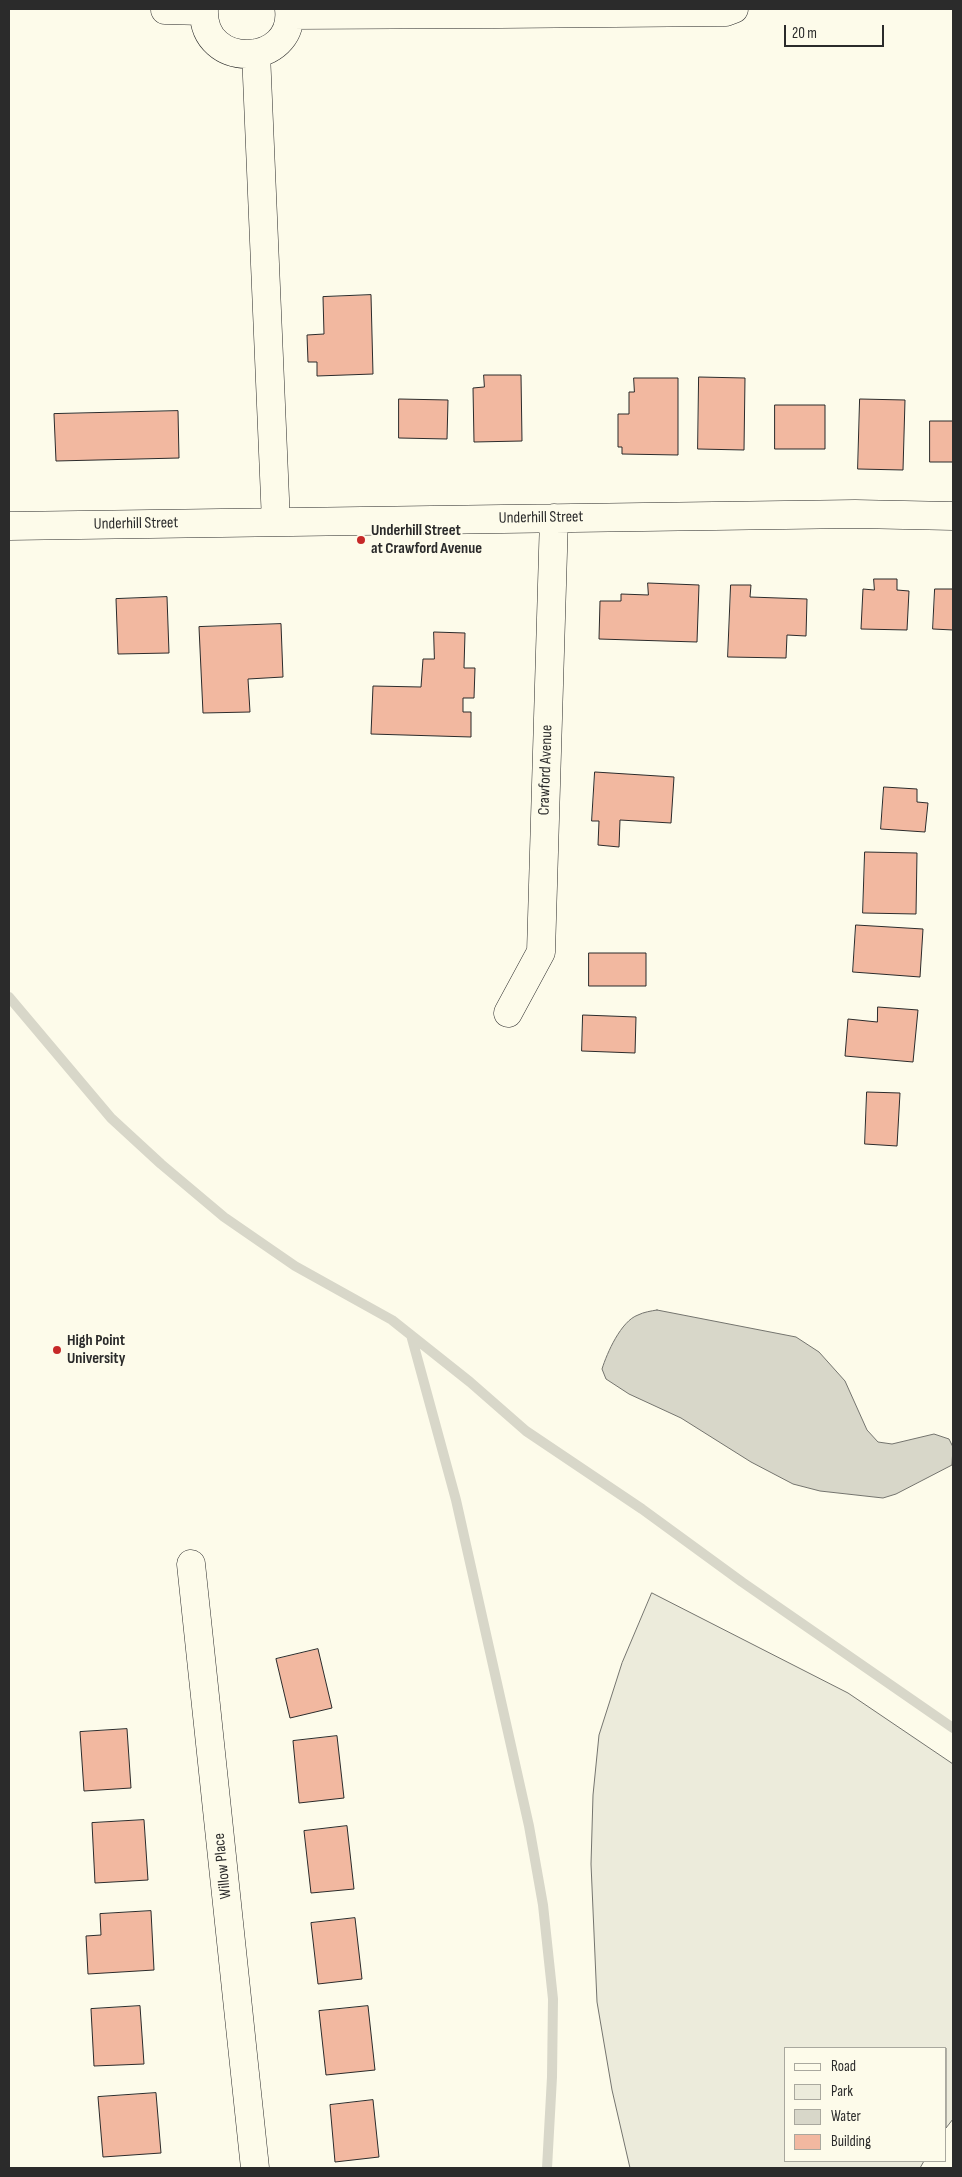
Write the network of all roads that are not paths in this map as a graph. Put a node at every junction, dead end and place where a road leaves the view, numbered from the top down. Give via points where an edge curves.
1 (734, 9) edge
2 (165, 10) dead end
3 (204, 10) edge
4 (499, 11) edge
5 (290, 12) edge
6 (256, 54) junction
7 (953, 516) edge
8 (554, 518) junction
9 (276, 522) junction
10 (9, 526) edge
11 (508, 1013) dead end
12 (191, 1564) dead end
13 (255, 2168) edge

1 - 4 street via 726,12
2 - 3 street
3 - 6 street via 203,17 215,42 240,55
4 - 5 street
5 - 6 street via 287,29 278,42
6 - 9 street
7 - 8 street, Underhill Street
8 - 9 street, Underhill Street
8 - 11 street, Crawford Avenue via 541,952
9 - 10 street, Underhill Street
12 - 13 street, Willow Place

